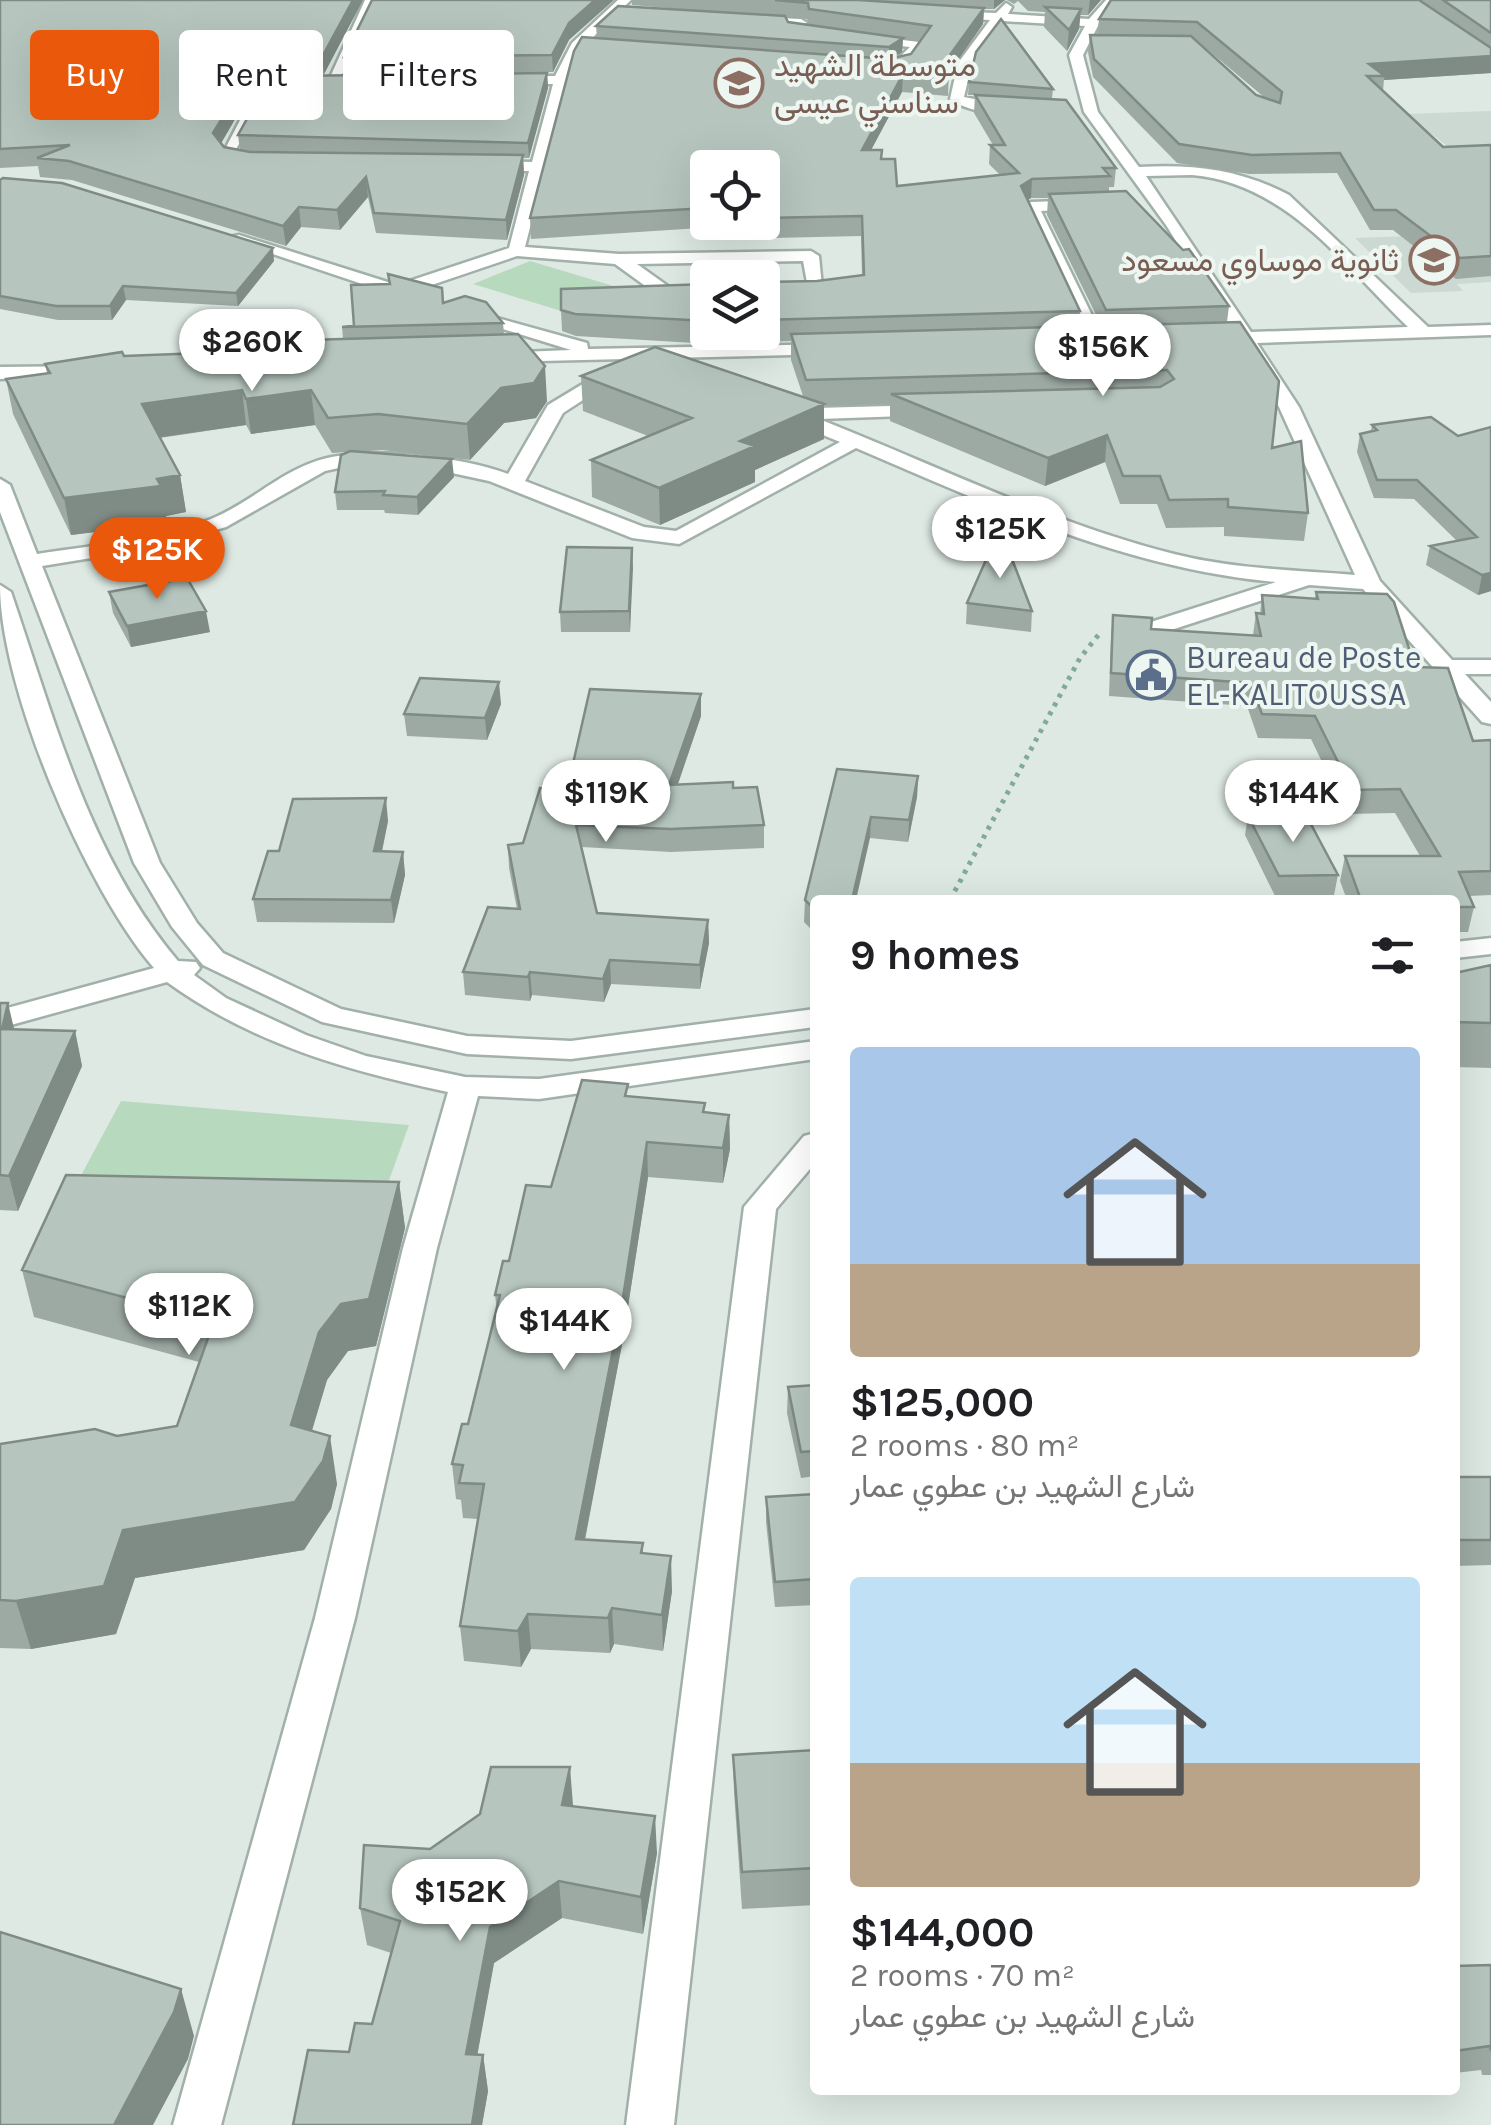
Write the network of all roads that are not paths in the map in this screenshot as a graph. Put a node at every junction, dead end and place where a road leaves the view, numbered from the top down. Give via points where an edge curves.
1 (371, 0) edge
2 (951, 0) edge
3 (1010, 0) edge
4 (1113, 0) edge
5 (811, 6) edge
6 (623, 8) edge
7 (926, 13) edge
8 (942, 14) junction
9 (1000, 18) junction
10 (740, 20) edge
11 (1093, 23) junction
12 (794, 32) junction
13 (813, 34) edge
14 (851, 37) edge
15 (577, 46) junction
16 (594, 48) edge
17 (880, 68) edge
18 (514, 80) edge
19 (560, 80) junction
20 (332, 81) junction
21 (343, 81) edge
22 (1022, 109) edge
23 (271, 162) edge
24 (462, 166) edge
25 (539, 167) junction
26 (1132, 172) junction
27 (1102, 204) edge
28 (213, 232) edge
29 (516, 251) junction
30 (620, 258) junction
31 (396, 291) junction
32 (780, 293) edge
33 (690, 294) edge
34 (1491, 330) edge
35 (1424, 333) junction
36 (1245, 338) junction
37 (1189, 340) edge
38 (1096, 342) edge
39 (862, 348) edge
40 (607, 354) junction
41 (469, 358) edge
42 (630, 362) junction
43 (117, 369) edge
44 (0, 372) edge
45 (668, 374) edge
46 (762, 404) edge
47 (944, 410) edge
48 (790, 414) junction
49 (857, 440) junction
50 (514, 482) junction
51 (0, 486) edge
52 (31, 561) junction
53 (1312, 578) junction
54 (1370, 583) junction
55 (0, 592) edge
56 (1130, 631) edge
57 (1450, 667) junction
58 (1491, 668) edge
59 (1491, 717) edge
60 (1491, 946) edge
61 (1460, 949) edge
62 (213, 959) junction
63 (173, 973) junction
64 (0, 1018) edge
65 (810, 1019) edge
66 (810, 1051) edge
67 (465, 1086) junction
68 (810, 1148) edge
69 (196, 2125) edge
70 (650, 2125) edge

1 - 20 street
2 - 8 street
3 - 9 street
4 - 11 street
5 - 12 street
6 - 15 street
7 - 8 street
8 - 9 street
9 - 11 street
9 - 22 street via 955,89 965,104
10 - 12 street
11 - 26 street via 1079,74 1082,111
12 - 13 street
14 - 17 street via 919,44 902,66
15 - 16 street
15 - 19 street
18 - 19 street
19 - 25 street
20 - 21 street
20 - 23 street via 281,82 262,90 226,154
24 - 25 street
25 - 29 street
26 - 35 street via 1208,168 1264,186
26 - 36 street via 1147,203
27 - 38 street via 1031,208
28 - 31 street
29 - 30 street
29 - 31 street
30 - 32 street via 811,256 818,292
30 - 33 street via 668,294
31 - 40 street
34 - 35 street
35 - 36 street
36 - 37 street
36 - 54 street via 1288,407
39 - 40 street
40 - 41 street
40 - 42 street
42 - 45 street
42 - 50 street via 555,409
43 - 44 street
46 - 48 street
47 - 48 street
48 - 49 street
49 - 50 street via 679,538 640,533
49 - 53 street via 1087,535 1220,570
50 - 52 street via 452,467 341,460 218,523 146,543
51 - 52 street
52 - 62 street via 148,863
53 - 54 street
53 - 56 street
54 - 57 street
55 - 63 street via 68,796 144,940
57 - 58 street
57 - 59 street
60 - 61 street
62 - 63 street
62 - 65 street via 332,1016 467,1045 571,1050
63 - 64 street
63 - 67 street via 216,1004 296,1042 374,1068
66 - 67 street via 539,1089
67 - 69 street via 420,1248 335,1618
68 - 70 street via 760,1207

